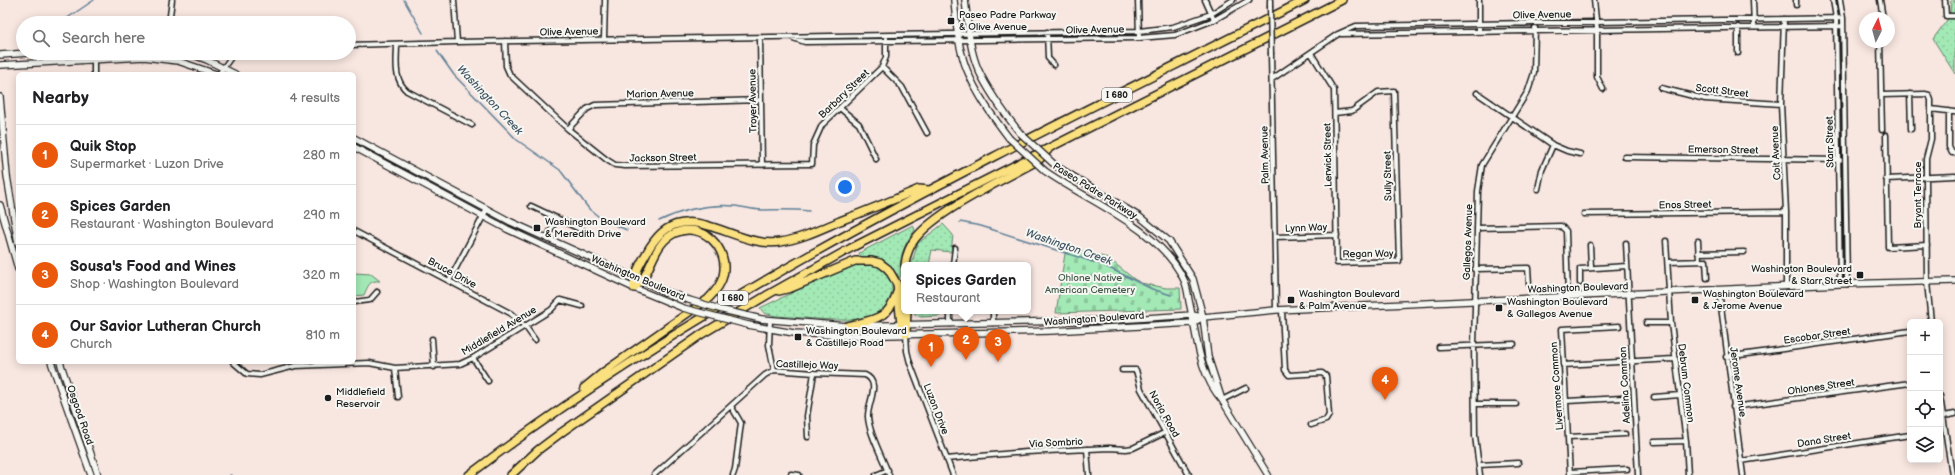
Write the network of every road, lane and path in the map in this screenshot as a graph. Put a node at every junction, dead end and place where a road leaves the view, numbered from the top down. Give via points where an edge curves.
1 (172, 0) edge
2 (454, 0) edge
3 (605, 0) edge
4 (954, 0) edge
5 (966, 0) edge
6 (1138, 0) edge
7 (1205, 0) edge
8 (1233, 0) edge
9 (1249, 0) edge
10 (1270, 0) edge
11 (1305, 0) edge
12 (1342, 0) edge
13 (1479, 0) edge
14 (1594, 0) edge
15 (1753, 0) edge
16 (1833, 0) edge
17 (1840, 0) edge
18 (1880, 0) edge
19 (1945, 0) edge
20 (1882, 12) edge
21 (1211, 14) junction
22 (170, 16) edge
23 (1955, 16) edge
24 (1836, 18) junction
25 (1843, 18) junction
26 (1214, 20) junction
27 (1754, 20) junction
28 (1784, 20) junction
29 (1597, 22) junction
30 (1479, 24) junction
31 (1535, 24) junction
32 (1836, 26) junction
33 (1843, 26) junction
34 (1738, 27) junction
35 (1754, 27) junction
36 (1784, 27) junction
37 (1597, 29) junction
38 (1535, 30) junction
39 (1139, 31) junction
40 (1479, 31) junction
41 (1047, 32) junction
42 (957, 33) junction
43 (969, 33) junction
44 (1338, 34) junction
45 (789, 36) junction
46 (886, 36) junction
47 (760, 38) junction
48 (1139, 38) junction
49 (604, 39) junction
50 (1047, 39) junction
51 (959, 40) junction
52 (970, 40) junction
53 (505, 41) junction
54 (457, 42) junction
55 (886, 42) junction
56 (397, 44) junction
57 (356, 45) edge
58 (1880, 48) edge
59 (1310, 53) junction
60 (1738, 53) dead end
61 (16, 54) edge
62 (0, 55) edge
63 (78, 60) edge
64 (94, 60) edge
65 (172, 60) edge
66 (204, 60) edge
67 (229, 60) edge
68 (0, 65) edge
69 (1054, 65) dead end
70 (882, 67) junction
71 (223, 68) junction
72 (94, 72) edge
73 (212, 72) edge
74 (220, 72) edge
75 (231, 72) edge
76 (1272, 79) junction
77 (1661, 88) dead end
78 (1603, 89) dead end
79 (1477, 93) dead end
80 (1910, 94) junction
81 (1881, 95) junction
82 (0, 97) edge
83 (761, 100) junction
84 (1781, 104) junction
85 (841, 109) junction
86 (1931, 109) junction
87 (1949, 111) junction
88 (1955, 112) edge
89 (1335, 113) junction
90 (1511, 118) junction
91 (472, 125) dead end
92 (568, 129) junction
93 (1911, 129) dead end
94 (1882, 130) dead end
95 (927, 133) dead end
96 (1886, 135) dead end
97 (356, 139) edge
98 (1054, 144) junction
99 (1553, 145) junction
100 (356, 148) edge
101 (1580, 154) dead end
102 (1955, 154) edge
103 (1625, 157) dead end
104 (876, 159) dead end
105 (1784, 159) junction
106 (1838, 160) junction
107 (1844, 160) junction
108 (812, 164) joint
109 (762, 165) junction
110 (1955, 176) edge
111 (1926, 178) junction
112 (1886, 179) junction
113 (1538, 189) dead end
114 (929, 190) junction
115 (0, 205) edge
116 (531, 206) dead end
117 (487, 209) junction
118 (1786, 212) junction
119 (1584, 214) dead end
120 (483, 216) junction
121 (557, 218) junction
122 (1477, 228) junction
123 (584, 230) dead end
124 (16, 231) edge
125 (356, 232) edge
126 (1337, 235) junction
127 (1275, 237) junction
128 (547, 238) junction
129 (1666, 241) dead end
130 (1698, 241) dead end
131 (1626, 243) dead end
132 (1590, 245) dead end
133 (1926, 245) junction
134 (955, 248) dead end
135 (1744, 252) dead end
136 (1698, 253) junction
137 (1399, 261) joint
138 (1699, 261) junction
139 (16, 262) edge
140 (906, 262) edge
141 (953, 262) edge
142 (1668, 262) junction
143 (1337, 263) joint
144 (1627, 266) junction
145 (1591, 267) junction
146 (1475, 269) junction
147 (634, 278) junction
148 (1707, 278) dead end
149 (449, 281) junction
150 (1955, 281) edge
151 (643, 282) junction
152 (1927, 282) junction
153 (1580, 283) dead end
154 (897, 284) junction
155 (1528, 284) dead end
156 (1840, 284) junction
157 (1847, 284) junction
158 (1786, 287) junction
159 (634, 288) junction
160 (1718, 291) junction
161 (377, 292) dead end
162 (1669, 293) junction
163 (769, 294) junction
164 (1628, 295) junction
165 (1568, 297) junction
166 (1474, 300) junction
167 (356, 302) edge
168 (582, 306) dead end
169 (901, 307) edge
170 (1279, 310) junction
171 (902, 314) edge
172 (906, 314) edge
173 (950, 314) edge
174 (993, 314) edge
175 (1192, 315) junction
176 (1203, 317) junction
177 (1931, 319) edge
178 (770, 320) junction
179 (992, 323) junction
180 (1193, 323) junction
181 (1646, 323) dead end
182 (1671, 323) junction
183 (950, 324) junction
184 (904, 325) junction
185 (525, 326) junction
186 (847, 326) junction
187 (1619, 326) dead end
188 (768, 329) junction
189 (1907, 331) edge
190 (906, 334) junction
191 (432, 339) dead end
192 (535, 340) dead end
193 (1514, 344) dead end
194 (1474, 345) junction
195 (1438, 348) dead end
196 (1726, 357) junction
197 (473, 358) junction
198 (1674, 359) junction
199 (1631, 361) junction
200 (52, 364) edge
201 (61, 364) edge
202 (235, 364) edge
203 (344, 364) edge
204 (356, 364) edge
205 (1563, 365) junction
206 (434, 367) junction
207 (395, 368) junction
208 (774, 370) junction
209 (1122, 370) dead end
210 (814, 374) junction
211 (488, 381) dead end
212 (1907, 383) edge
213 (1246, 388) dead end
214 (1680, 395) junction
215 (1654, 397) dead end
216 (398, 398) dead end
217 (1622, 398) dead end
218 (1222, 400) junction
219 (1567, 401) junction
220 (1476, 404) junction
221 (1516, 404) dead end
222 (731, 406) junction
223 (1733, 407) junction
224 (1943, 411) edge
225 (1955, 414) edge
226 (1944, 416) junction
227 (545, 419) junction
228 (1311, 425) dead end
229 (1945, 430) joint
230 (1164, 432) junction
231 (1625, 434) dead end
232 (1907, 435) edge
233 (808, 437) dead end
234 (1569, 437) junction
235 (1686, 441) junction
236 (1654, 442) dead end
237 (1088, 449) junction
238 (946, 459) junction
239 (1741, 461) junction
240 (1518, 463) dead end
241 (1479, 465) junction
242 (1626, 469) dead end
243 (888, 473) edge
244 (1570, 473) edge
245 (90, 474) edge
246 (98, 474) edge
247 (790, 474) dead end
248 (469, 475) edge
249 (511, 475) edge
250 (654, 475) edge
251 (733, 475) edge
252 (799, 475) edge
253 (876, 475) edge
254 (953, 475) edge
255 (1089, 475) edge
256 (1190, 475) edge
257 (1268, 475) edge
258 (1480, 475) edge
259 (1638, 475) edge
260 (1688, 475) edge
261 (1743, 475) edge
262 (1952, 475) edge

1 - 22 street
2 - 54 street
3 - 49 street
4 - 42 main road, Paseo Padre Parkway
5 - 43 main road, Paseo Padre Parkway
6 - 39 street
7 - 21 street
8 - 21 street, Olive Avenue
9 - 26 street, Olive Avenue
10 - 76 street, Palm Avenue, bridge
11 - 114 highway, I 680
12 - 98 highway, I 680
13 - 30 street
14 - 29 street
15 - 27 street
16 - 24 street, Starr Street
17 - 25 street, Starr Street
18 - 20 street
19 - 23 street via 1946,16
21 - 26 street
21 - 39 street, Olive Avenue via 1173,27
24 - 25 street, Olive Avenue
24 - 28 street, Olive Avenue
24 - 32 street, Starr Street
25 - 33 street, Starr Street
26 - 48 street, Olive Avenue via 1175,35
27 - 28 street, Olive Avenue
27 - 29 street, Olive Avenue
27 - 35 street
28 - 36 street, Coit Avenue
29 - 31 street, Olive Avenue
29 - 37 street
30 - 31 street, Olive Avenue
30 - 40 street
30 - 44 street, Olive Avenue via 1356,26
31 - 38 street, Gallegos Avenue
32 - 33 street, Olive Avenue
32 - 36 street, Olive Avenue
32 - 106 street, Starr Street
33 - 107 street, Starr Street
34 - 35 street, Olive Avenue
34 - 37 street, Olive Avenue
34 - 60 street
35 - 36 street, Olive Avenue
36 - 84 street, Coit Avenue
37 - 38 street, Olive Avenue
37 - 78 street via 1597,77
38 - 40 street, Olive Avenue
38 - 90 street, Gallegos Avenue via 1534,74 1528,91
39 - 41 street, Olive Avenue
39 - 48 street
40 - 44 street, Olive Avenue
41 - 43 street, Olive Avenue
41 - 50 street
42 - 43 street, Olive Avenue
42 - 46 street, Olive Avenue
42 - 51 main road, Paseo Padre Parkway
43 - 52 main road, Paseo Padre Parkway
44 - 59 street, Olive Avenue
45 - 46 street, Olive Avenue
45 - 47 street, Olive Avenue
45 - 55 street, Olive Avenue via 805,42
46 - 55 street, Barbary Street
47 - 49 street, Olive Avenue
47 - 83 street, Troyer Avenue
48 - 50 street, Olive Avenue
49 - 53 street, Olive Avenue
50 - 52 street, Olive Avenue
50 - 69 street via 1048,58
51 - 52 street, Olive Avenue
51 - 55 street, Olive Avenue
51 - 175 main road, Paseo Padre Parkway, bridge via 970,76 987,109 1009,138 1045,171 1133,225 1162,247 1184,280
52 - 176 main road, Paseo Padre Parkway, bridge via 978,68 998,106 1020,133 1056,166 1140,217 1169,240 1193,279
53 - 54 street, Olive Avenue
53 - 92 street, Jackson Street via 506,66 510,75
54 - 56 street, Olive Avenue
55 - 70 street, Barbary Street via 886,57
56 - 57 street, Olive Avenue
56 - 91 street via 397,77 401,86
58 - 81 street
59 - 76 street, Olive Avenue
59 - 89 street, Lerwick Street via 1334,90
61 - 62 main road
63 - 68 main road
64 - 72 street
65 - 73 main road
66 - 71 main road
67 - 71 street
70 - 85 street, Barbary Street
70 - 95 street via 902,87
71 - 74 street
71 - 75 main road
76 - 127 street, Palm Avenue
77 - 84 street, Scott Street via 1705,99
79 - 90 street
80 - 81 street
80 - 86 street via 1929,95
80 - 93 street
81 - 94 street
82 - 124 main road via 7,176
83 - 92 street, Marion Avenue via 595,105 587,109
83 - 109 street, Troyer Avenue
84 - 105 street, Coit Avenue
85 - 104 street via 859,124
85 - 108 street, Barbary Street via 822,125 813,145
86 - 87 street
86 - 111 street, Bryant Terrace via 1931,139 1926,159
87 - 88 street
87 - 102 street via 1949,147
89 - 126 street, Lerwick Street
89 - 137 street, Sully Street via 1352,111 1378,92 1394,91
90 - 99 street
90 - 122 street, Gallegos Avenue via 1482,165
92 - 109 street, Jackson Street via 615,165
96 - 112 street
97 - 117 main road, Washington Boulevard
98 - 140 highway via 1038,160 955,207 926,228 909,248
98 - 163 highway, I 680 via 851,248
99 - 101 street via 1566,152
99 - 113 street via 1542,170
100 - 120 main road, Washington Boulevard
103 - 105 street, Emerson Street
105 - 106 street, Emerson Street
105 - 118 street, Coit Avenue
106 - 107 street, Emerson Street
106 - 156 street, Starr Street
107 - 157 street, Starr Street
108 - 109 street, Jackson Street
110 - 111 street
111 - 112 street
111 - 133 street, Bryant Terrace
112 - 133 street via 1888,247
114 - 147 highway via 919,189 814,232 778,242 766,243 745,238 703,224 676,224 667,228 654,242
114 - 227 highway, I 680 via 736,295
115 - 139 main road
116 - 121 street
117 - 120 street
117 - 128 main road, Washington Boulevard
118 - 119 street, Enos Street
118 - 158 street, Coit Avenue
120 - 149 street
120 - 159 main road, Washington Boulevard
121 - 123 street
121 - 128 street
122 - 146 street, Gallegos Avenue
122 - 165 street via 1561,226 1566,231
125 - 149 street, Bruce Drive
126 - 127 street, Lynn Way
126 - 143 street, Lerwick Street
127 - 170 street, Palm Avenue
128 - 147 main road, Washington Boulevard
129 - 142 street, Debrum Common
130 - 136 street
131 - 144 street, Adelina Common
132 - 145 street
133 - 152 street, Bryant Terrace
134 - 141 street
135 - 136 street
136 - 138 street
137 - 143 street, Regan Way
138 - 142 street
138 - 148 street via 1706,261
142 - 162 street, Debrum Common
144 - 145 street
144 - 164 street, Adelina Common
145 - 153 street via 1580,269
146 - 155 street via 1528,268
146 - 166 street, Gallegos Avenue
147 - 151 main road, Washington Boulevard
147 - 159 highway
149 - 185 street, Bruce Drive via 510,313
150 - 152 main road, Washington Boulevard
151 - 159 highway
151 - 178 main road, Washington Boulevard, bridge via 689,300
151 - 227 highway via 660,245 676,233 703,233 715,242 723,254 723,276 708,299 605,371
152 - 157 main road, Washington Boulevard
152 - 177 street, Bryant Terrace
154 - 163 highway via 888,269 863,260
154 - 169 highway
154 - 186 highway via 895,299 889,310 877,319
156 - 157 main road, Washington Boulevard
156 - 158 main road, Washington Boulevard
158 - 160 main road, Washington Boulevard
159 - 188 main road, Washington Boulevard, bridge via 683,308
160 - 162 main road, Washington Boulevard
160 - 196 street, Jerome Avenue
161 - 167 street via 370,300
162 - 164 main road, Washington Boulevard
162 - 182 street, Debrum Common
163 - 249 highway, I 680 via 702,334 562,432
164 - 165 main road, Washington Boulevard
164 - 199 street, Adelina Common
165 - 166 main road, Washington Boulevard
166 - 170 main road, Washington Boulevard
166 - 194 street, Gallegos Avenue
168 - 185 street, Middlefield Avenue via 560,300 551,310
170 - 176 main road, Washington Boulevard
170 - 228 street, Palm Avenue via 1285,370 1289,375 1322,373 1326,376 1329,415 1326,420
171 - 184 highway
172 - 184 highway
173 - 183 street
174 - 179 street
175 - 176 main road, Washington Boulevard
175 - 179 main road, Washington Boulevard
175 - 180 main road, Paseo Padre Parkway
176 - 180 main road, Washington Boulevard
176 - 218 main road, Paseo Padre Parkway via 1208,357
178 - 186 main road, Washington Boulevard
178 - 188 street
179 - 183 main road, Washington Boulevard
180 - 190 main road, Washington Boulevard via 1051,331
180 - 218 main road, Paseo Padre Parkway via 1204,370 1212,389
181 - 182 street
182 - 198 street, Debrum Common
183 - 184 main road, Washington Boulevard
184 - 186 main road, Washington Boulevard
184 - 190 highway
185 - 192 street, Bruce Drive
185 - 197 street, Middlefield Avenue
187 - 205 street, Livermore Common via 1562,329
188 - 190 main road, Washington Boulevard via 816,335
188 - 208 street
189 - 196 street, Escobar Street
190 - 238 street, Luzon Drive via 910,363
191 - 206 street
193 - 194 street
194 - 195 street
194 - 220 street, Gallegos Avenue
196 - 223 street, Jerome Avenue
197 - 206 street, Middlefield Avenue via 460,364
197 - 211 street
198 - 199 street
198 - 214 street, Debrum Common
199 - 205 street
199 - 259 street, Adelina Common
200 - 245 main road, Osgood Road
201 - 246 main road, Osgood Road
202 - 203 street, Middlefield Avenue via 247,374 260,375 295,366
204 - 207 street, Middlefield Avenue via 369,363
205 - 219 street, Livermore Common
206 - 207 street, Middlefield Avenue
207 - 216 street
208 - 210 street, Castillejo Way
208 - 222 street, Castillejo Way
209 - 230 street, Noria Road via 1136,370 1141,389
210 - 233 street via 807,416
210 - 243 street, Castillejo Way via 865,375 871,379 873,384 868,411 869,425
212 - 223 street, Ohlones Street
213 - 218 street
214 - 215 street
214 - 235 street, Debrum Common
217 - 219 street
218 - 257 main road, Paseo Padre Parkway
219 - 234 street, Livermore Common
220 - 221 street
220 - 241 street, Gallegos Avenue via 1475,436
222 - 250 street, Castillejo Way
222 - 251 street via 741,423
223 - 239 street, Jerome Avenue
224 - 226 street
225 - 226 street
226 - 229 street
227 - 248 highway, I 680
229 - 262 street
230 - 237 street, Via Sombrio via 1133,448
230 - 256 street, Noria Road
231 - 234 street
232 - 239 street, Dana Street
234 - 244 street, Livermore Common
235 - 236 street
235 - 260 street, Debrum Common
237 - 238 street, Via Sombrio
237 - 255 street
238 - 254 street, Luzon Drive
239 - 261 street, Jerome Avenue
240 - 241 street
241 - 258 street, Gallegos Avenue
242 - 244 street
243 - 253 street
245 - 246 main road
247 - 252 street

